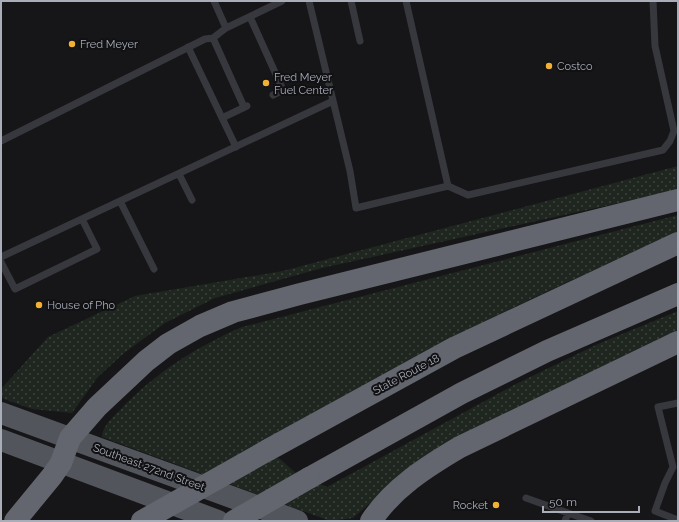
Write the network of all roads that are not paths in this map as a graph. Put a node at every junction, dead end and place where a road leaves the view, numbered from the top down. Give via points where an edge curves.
1 (214, 1) edge
2 (282, 1) edge
3 (309, 1) edge
4 (351, 1) edge
5 (406, 1) edge
6 (653, 1) edge
7 (250, 17) junction
8 (226, 28) junction
9 (212, 38) junction
10 (360, 41) dead end
11 (188, 48) junction
12 (272, 95) dead end
13 (333, 101) junction
14 (222, 118) junction
15 (1, 141) edge
16 (236, 147) junction
17 (178, 174) junction
18 (448, 186) junction
19 (192, 200) dead end
20 (678, 200) edge
21 (120, 201) junction
22 (82, 219) junction
23 (678, 243) edge
24 (1, 257) edge
25 (1, 262) edge
26 (154, 269) dead end
27 (678, 294) edge
28 (678, 342) edge
29 (678, 403) edge
30 (1, 413) edge
31 (70, 438) junction
32 (1, 440) edge
33 (61, 463) junction
34 (526, 498) dead end
35 (568, 512) junction
36 (678, 520) edge
37 (15, 521) edge
38 (142, 521) edge
39 (218, 521) edge
40 (234, 521) edge
41 (297, 521) edge
42 (371, 521) edge
43 (565, 521) edge
44 (591, 521) edge

1 - 8 lane
2 - 7 lane
3 - 13 lane
4 - 10 lane
5 - 18 lane
6 - 18 lane via 655,46 674,131 663,150 468,195
7 - 8 lane
7 - 12 lane via 283,90
8 - 9 lane
9 - 11 lane
9 - 14 lane via 246,106
11 - 14 lane
11 - 15 lane
13 - 16 lane
13 - 18 lane via 356,208
14 - 16 lane
16 - 17 lane
17 - 19 lane
17 - 21 lane
20 - 31 highway via 233,312 200,326 168,344 146,361 97,407
21 - 22 lane
21 - 26 lane
22 - 24 lane
22 - 25 lane via 97,249 15,289
23 - 38 highway, State Route 18, bridge via 454,348
27 - 40 highway, bridge via 547,351 462,393
28 - 42 highway via 460,447 430,464 389,497
29 - 36 lane via 658,407 673,467 664,483 655,511
30 - 31 main road, Southeast 272nd Street
31 - 33 highway
31 - 41 main road, Southeast 272nd Street
32 - 33 main road
33 - 37 highway
33 - 39 main road
34 - 35 lane
35 - 43 lane
35 - 44 lane

